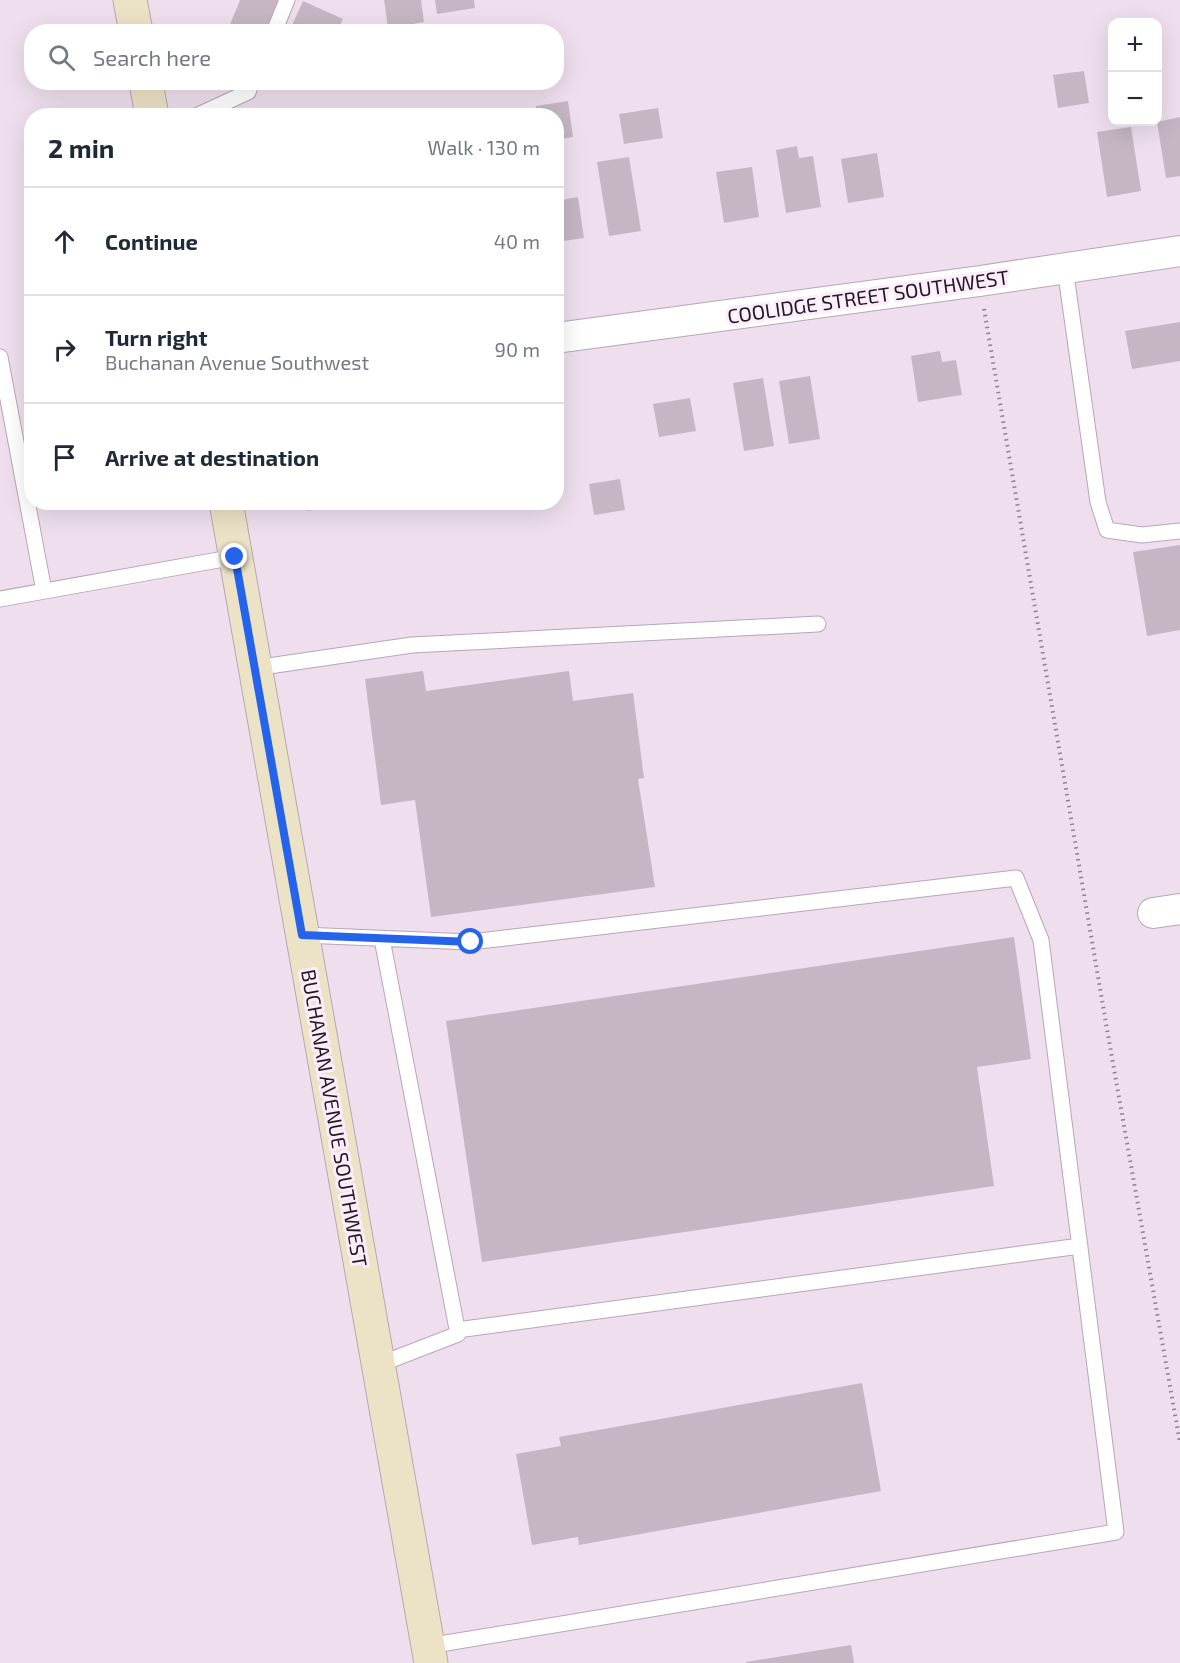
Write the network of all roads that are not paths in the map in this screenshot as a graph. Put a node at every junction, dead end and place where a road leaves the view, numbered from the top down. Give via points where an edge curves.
1 (130, 0) edge
2 (287, 0) edge
3 (134, 24) edge
4 (277, 24) edge
5 (147, 90) edge
6 (249, 90) edge
7 (151, 108) edge
8 (213, 108) edge
9 (1180, 251) edge
10 (1065, 268) junction
11 (564, 337) edge
12 (0, 357) edge
13 (24, 485) edge
14 (29, 510) edge
15 (227, 510) edge
16 (1180, 531) edge
17 (235, 557) junction
18 (44, 591) junction
19 (0, 598) edge
20 (818, 624) dead end
21 (255, 668) junction
22 (302, 935) junction
23 (382, 939) junction
24 (1080, 1246) junction
25 (457, 1330) junction
26 (378, 1365) junction
27 (429, 1655) edge

1 - 3 street
2 - 4 lane
5 - 7 street
6 - 8 lane
9 - 10 street, COOLIDGE STREET SOUTHWEST
10 - 11 street, COOLIDGE STREET SOUTHWEST
10 - 16 lane via 1098,502 1107,530 1142,535
12 - 13 lane
14 - 18 lane
15 - 17 street, BUCHANAN AVENUE SOUTHWEST
17 - 18 lane
17 - 21 street, BUCHANAN AVENUE SOUTHWEST
18 - 19 lane
20 - 21 lane via 412,645
21 - 22 street, BUCHANAN AVENUE SOUTHWEST
22 - 23 lane
22 - 26 street, BUCHANAN AVENUE SOUTHWEST
23 - 24 lane via 471,942 1016,878 1041,940
23 - 25 lane
24 - 25 lane
24 - 27 lane via 1116,1532
25 - 26 lane via 458,1334
26 - 27 street, BUCHANAN AVENUE SOUTHWEST

